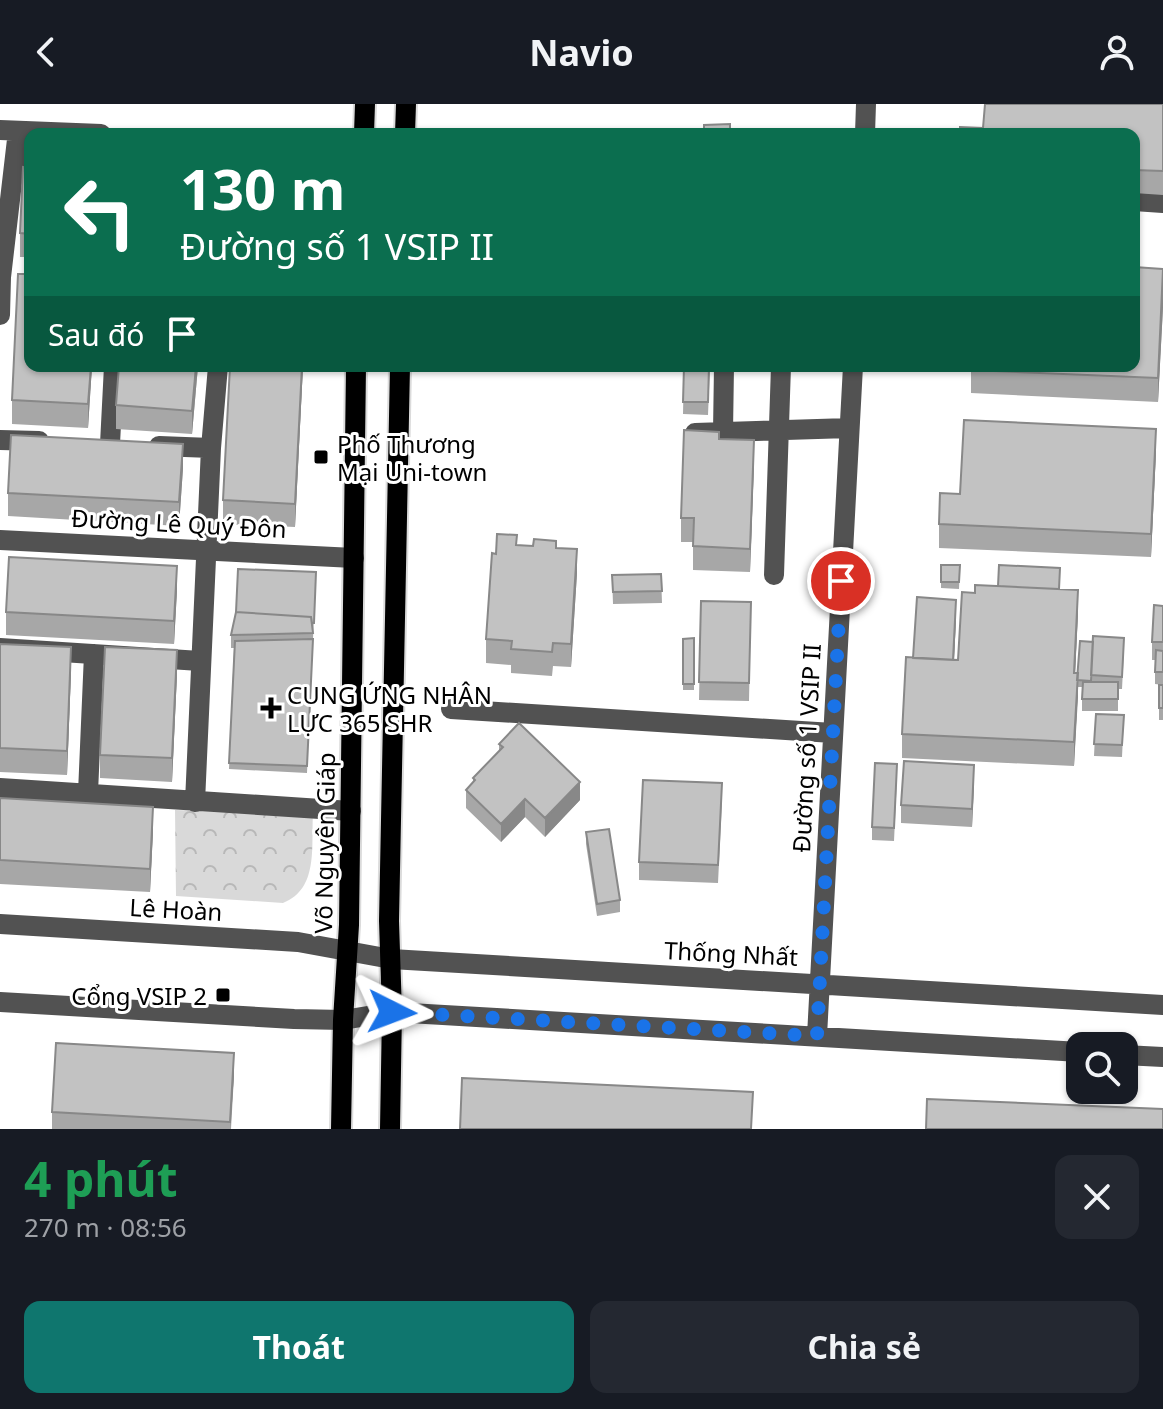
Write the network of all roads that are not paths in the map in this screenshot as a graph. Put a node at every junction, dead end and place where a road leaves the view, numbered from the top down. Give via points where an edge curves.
1 (365, 104) edge
2 (406, 104) edge
3 (866, 104) edge
4 (364, 128) edge
5 (405, 128) edge
6 (865, 128) edge
7 (9, 130) edge
8 (1140, 201) edge
9 (1163, 203) edge
10 (6, 277) edge
11 (0, 315) edge
12 (114, 372) edge
13 (217, 372) edge
14 (356, 372) edge
15 (400, 372) edge
16 (724, 372) edge
17 (781, 372) edge
18 (853, 372) edge
19 (849, 428) junction
20 (778, 431) junction
21 (723, 432) junction
22 (695, 433) edge
23 (0, 440) edge
24 (63, 442) edge
25 (211, 448) junction
26 (0, 540) edge
27 (206, 550) junction
28 (354, 558) junction
29 (774, 575) dead end
30 (0, 648) edge
31 (94, 654) junction
32 (200, 661) junction
33 (451, 709) dead end
34 (833, 733) junction
35 (0, 788) edge
36 (88, 793) junction
37 (195, 802) junction
38 (351, 811) junction
39 (0, 924) edge
40 (348, 951) junction
41 (391, 959) junction
42 (820, 984) junction
43 (0, 1002) edge
44 (1163, 1005) edge
45 (392, 1012) junction
46 (343, 1020) junction
47 (817, 1036) junction
48 (1066, 1051) edge
49 (1138, 1056) edge
50 (1163, 1057) edge
51 (341, 1129) edge
52 (390, 1129) edge

1 - 4 main road
2 - 5 main road
3 - 6 street
7 - 10 street
8 - 9 street
10 - 11 street
12 - 25 street via 117,444
13 - 25 street
14 - 28 main road, Võ Nguyên Giáp
15 - 41 main road
16 - 21 street
17 - 20 street
18 - 19 street, Đường số 1 VSIP II
19 - 20 street
19 - 34 street, Đường số 1 VSIP II
20 - 21 street
20 - 29 street
21 - 22 street
23 - 24 street
25 - 27 street
26 - 27 street, Đường Lê Quý Đôn
27 - 28 street, Đường Lê Quý Đôn
27 - 32 street
28 - 38 main road, Võ Nguyên Giáp
30 - 31 street
31 - 32 street
31 - 36 street
32 - 37 street
33 - 34 street
34 - 42 street, Đường số 1 VSIP II
35 - 36 street
36 - 37 street
37 - 38 street
38 - 40 main road, Võ Nguyên Giáp
39 - 40 street, Lê Hoàn via 298,942
40 - 41 street, Lê Hoàn
40 - 46 main road, Võ Nguyên Giáp
41 - 42 street, Thống Nhất
41 - 45 main road
42 - 44 street, Thống Nhất
42 - 47 street, Đường số 1 VSIP II
43 - 46 street
45 - 46 street
45 - 47 street
45 - 52 main road
46 - 51 main road, Võ Nguyên Giáp
47 - 48 street
49 - 50 street

